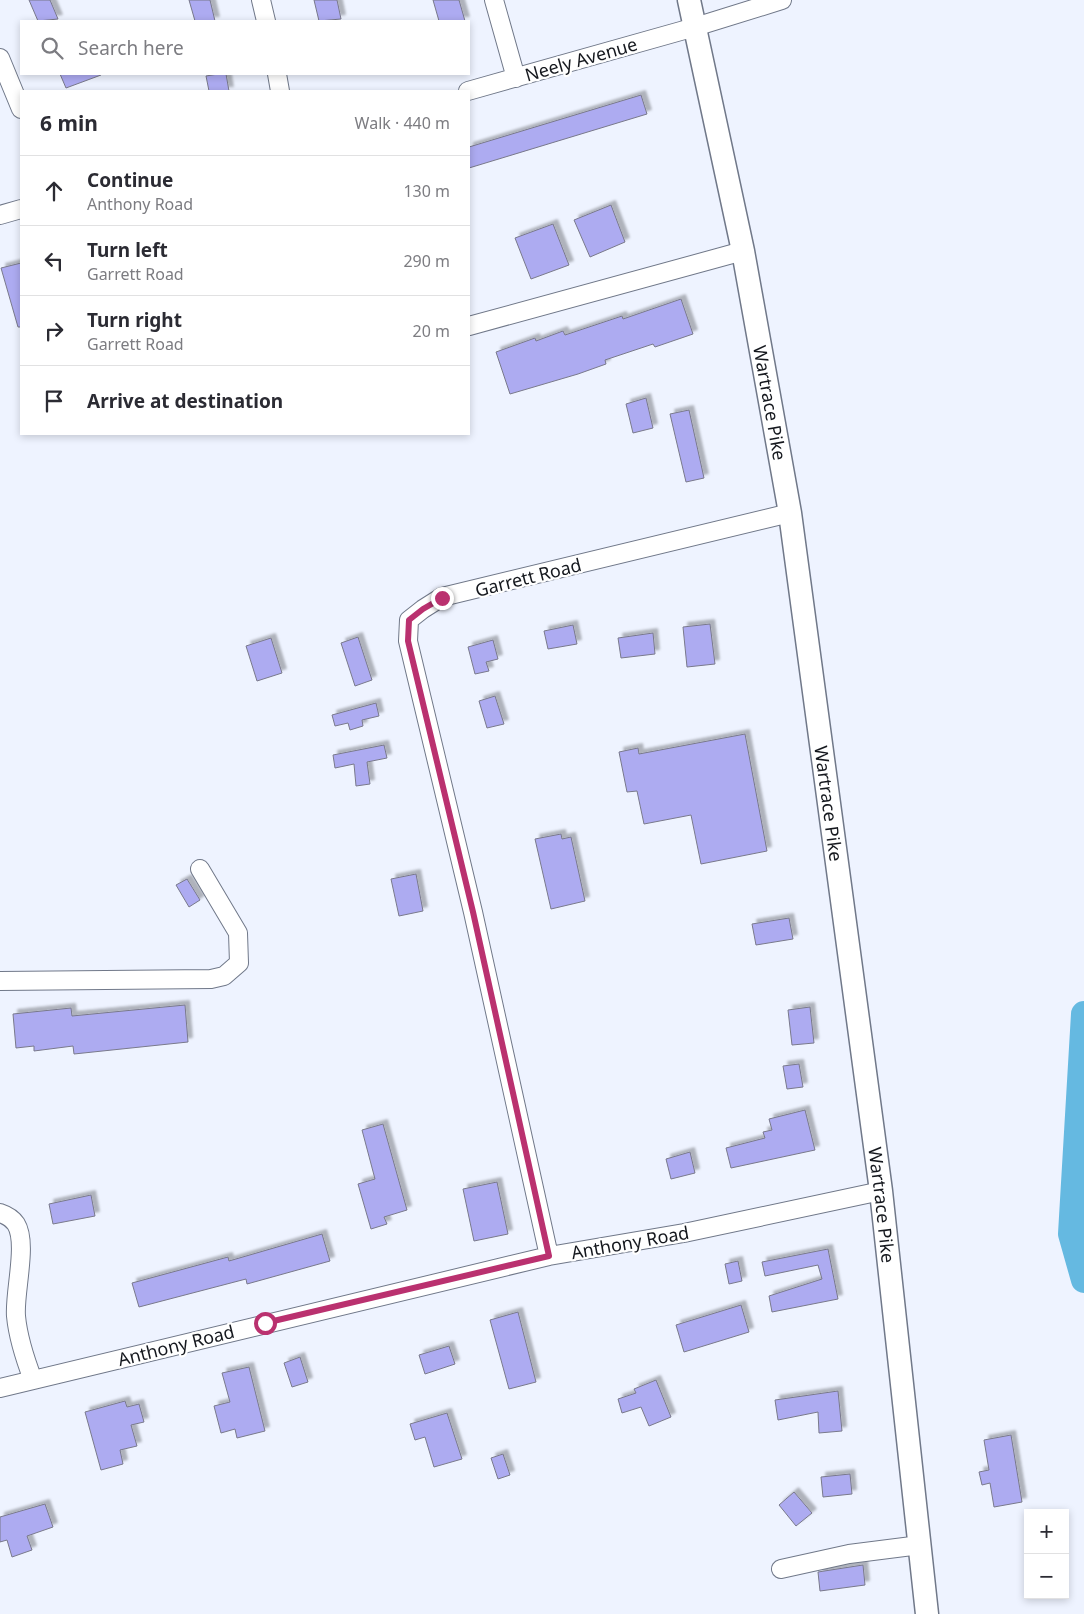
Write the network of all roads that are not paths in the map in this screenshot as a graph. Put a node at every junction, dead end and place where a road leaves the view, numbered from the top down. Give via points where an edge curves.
1 (261, 0) edge
2 (494, 0) edge
3 (689, 0) edge
4 (782, 0) edge
5 (266, 20) edge
6 (694, 27) junction
7 (0, 58) edge
8 (277, 75) edge
9 (516, 78) junction
10 (280, 90) edge
11 (470, 90) edge
12 (20, 107) edge
13 (20, 210) edge
14 (0, 215) edge
15 (743, 251) junction
16 (470, 326) edge
17 (790, 513) junction
18 (200, 869) dead end
19 (0, 981) edge
20 (881, 1191) junction
21 (0, 1213) edge
22 (549, 1256) junction
23 (32, 1380) junction
24 (0, 1388) edge
25 (920, 1545) junction
26 (781, 1569) dead end
27 (928, 1614) edge

1 - 5 street
2 - 9 street
3 - 6 main road, Wartrace Pike
4 - 6 street, Neely Avenue
6 - 9 street, Neely Avenue
6 - 15 main road, Wartrace Pike
7 - 12 street
8 - 10 street
9 - 11 street, Neely Avenue
13 - 14 street
15 - 16 street
15 - 17 main road, Wartrace Pike
17 - 20 main road, Wartrace Pike
17 - 22 street, Garrett Road via 442,598 409,620 408,641 473,912
18 - 19 street via 238,933 239,963 224,976 211,979
20 - 22 street, Anthony Road via 684,1233
20 - 25 main road, Wartrace Pike
21 - 23 street via 16,1224 18,1233 20,1256 16,1314 18,1333
22 - 23 street, Anthony Road
23 - 24 street, Anthony Road
25 - 26 street via 849,1554
25 - 27 main road, Wartrace Pike

